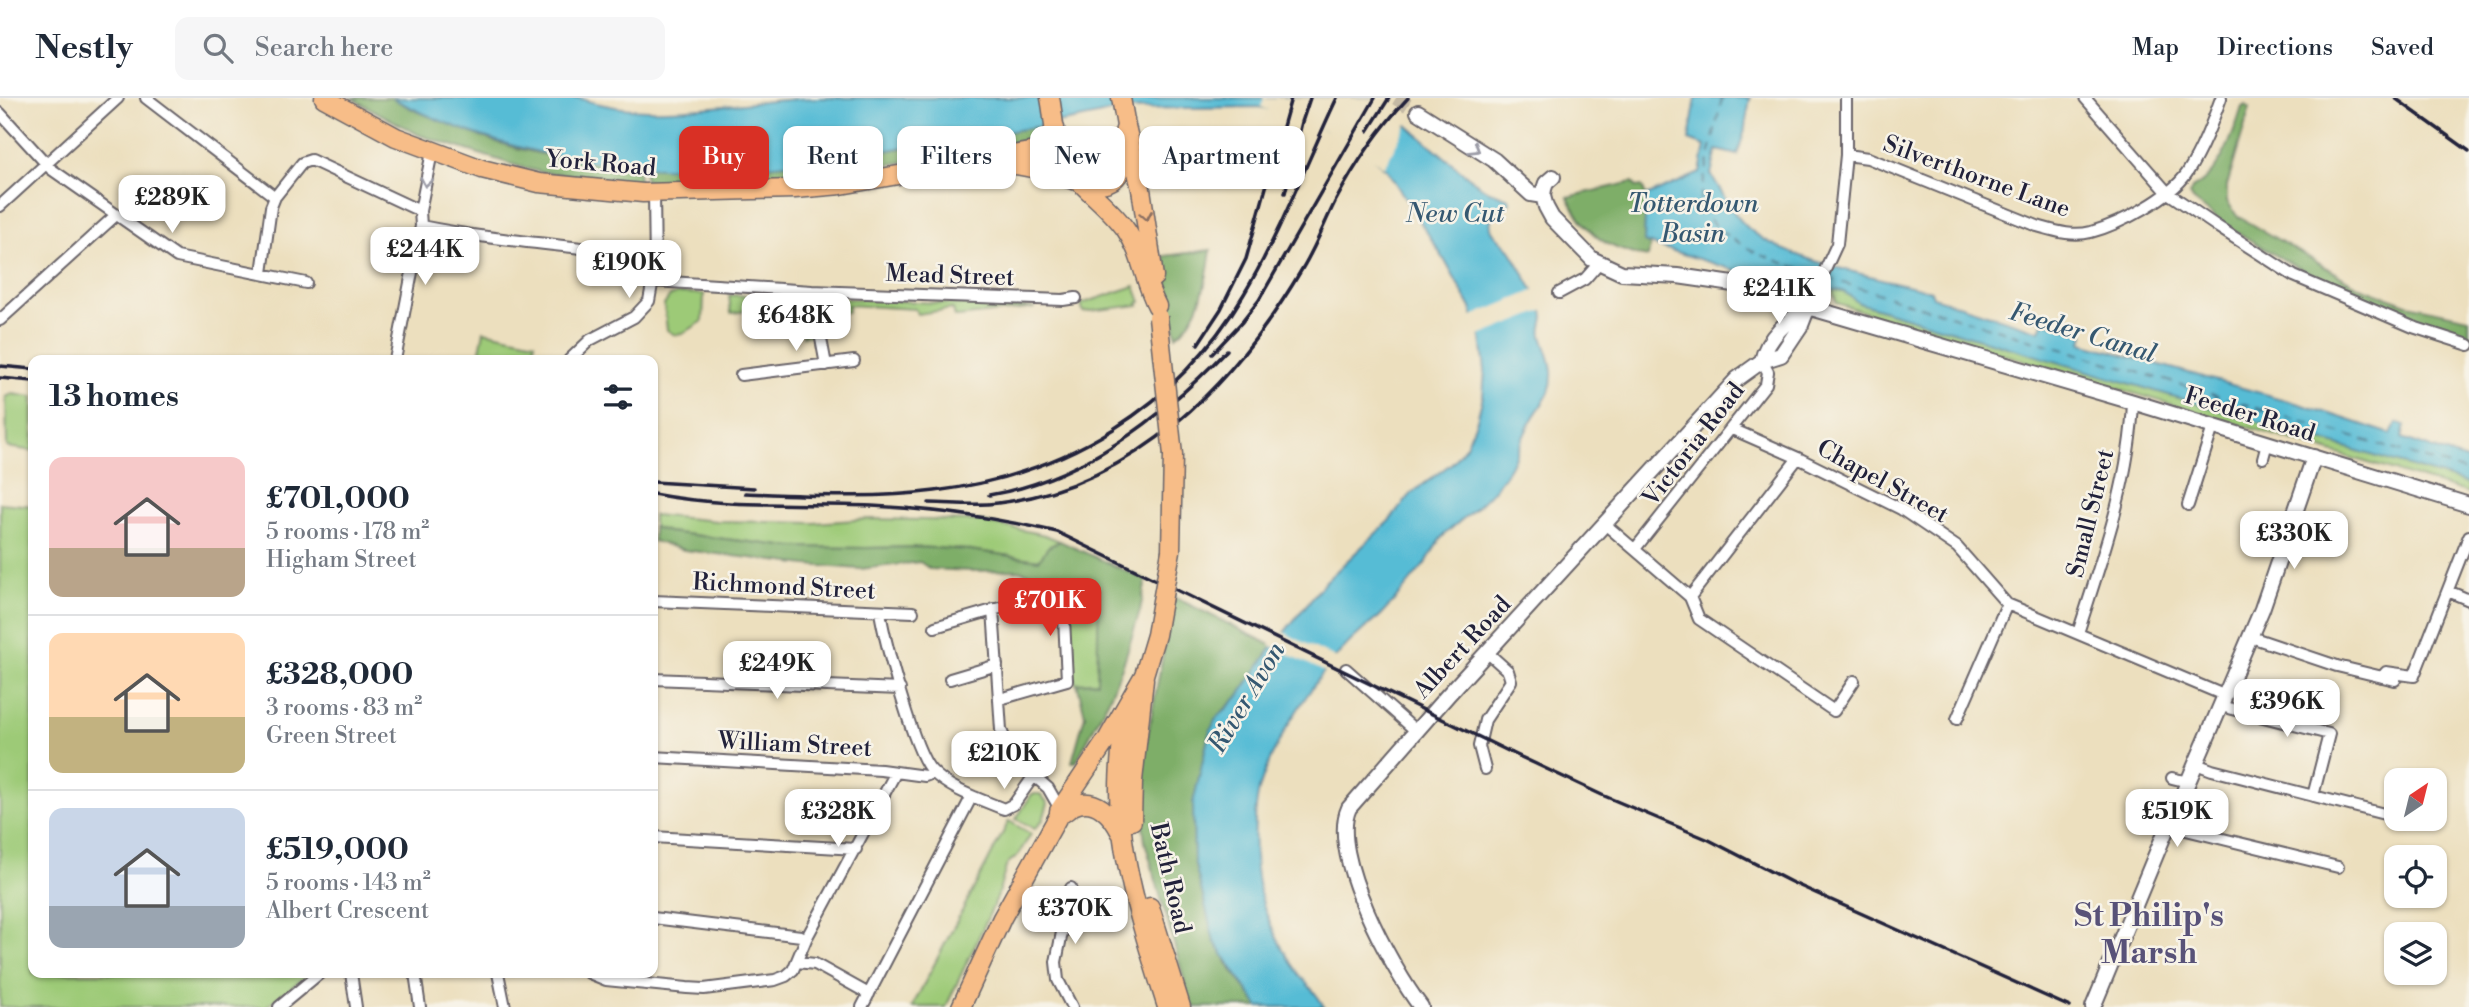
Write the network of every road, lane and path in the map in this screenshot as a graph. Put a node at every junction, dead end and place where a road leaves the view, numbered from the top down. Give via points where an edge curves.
1 (118, 98) edge
2 (146, 98) edge
3 (324, 98) edge
4 (1050, 98) edge
5 (1121, 98) edge
6 (1846, 98) edge
7 (2085, 98) edge
8 (2221, 98) edge
9 (1418, 112) tunnel mouth
10 (0, 113) edge
11 (1126, 124) junction
12 (1054, 126) edge
13 (1125, 131) edge
14 (432, 152) junction
15 (1846, 155) junction
16 (46, 163) junction
17 (897, 174) edge
18 (1553, 177) dead end
19 (1089, 189) edge
20 (654, 193) junction
21 (2168, 193) junction
22 (1543, 196) junction
23 (275, 197) junction
24 (0, 206) edge
25 (420, 211) junction
26 (116, 215) junction
27 (421, 226) junction
28 (615, 255) dead end
29 (1599, 263) junction
30 (262, 272) junction
31 (654, 281) junction
32 (306, 283) dead end
33 (812, 291) junction
34 (1559, 293) dead end
35 (1076, 298) dead end
36 (1811, 301) junction
37 (1158, 312) junction
38 (0, 320) edge
39 (2469, 345) edge
40 (397, 355) edge
41 (574, 355) edge
42 (1762, 361) junction
43 (854, 362) dead end
44 (826, 365) junction
45 (741, 375) dead end
46 (2133, 402) junction
47 (2213, 427) junction
48 (1732, 429) junction
49 (2267, 443) junction
50 (2314, 457) junction
51 (1798, 458) junction
52 (2263, 458) dead end
53 (2188, 505) dead end
54 (2469, 505) edge
55 (1606, 525) junction
56 (2469, 536) edge
57 (1635, 549) junction
58 (2448, 591) junction
59 (1690, 597) junction
60 (2469, 600) edge
61 (658, 601) edge
62 (2007, 604) junction
63 (993, 609) junction
64 (880, 612) junction
65 (913, 612) dead end
66 (934, 626) dead end
67 (2078, 633) junction
68 (2248, 643) junction
69 (1488, 653) junction
70 (997, 666) junction
71 (1346, 669) dead end
72 (2382, 677) junction
73 (658, 679) edge
74 (950, 679) dead end
75 (1138, 680) junction
76 (2395, 680) dead end
77 (1854, 681) dead end
78 (900, 689) junction
79 (999, 699) junction
80 (2223, 701) junction
81 (1126, 707) junction
82 (1957, 719) dead end
83 (1416, 731) junction
84 (658, 757) edge
85 (2196, 764) junction
86 (1485, 769) dead end
87 (896, 772) junction
88 (933, 773) junction
89 (1033, 777) junction
90 (1082, 777) junction
91 (2172, 778) dead end
92 (2188, 782) junction
93 (1048, 788) junction
94 (972, 796) junction
95 (2313, 796) junction
96 (1062, 811) junction
97 (2384, 814) edge
98 (2169, 822) junction
99 (1122, 836) junction
100 (658, 837) edge
101 (856, 849) junction
102 (2338, 867) dead end
103 (1071, 888) dead end
104 (658, 919) edge
105 (806, 939) junction
106 (797, 962) junction
107 (315, 978) edge
108 (352, 978) edge
109 (416, 978) edge
110 (499, 978) edge
111 (601, 978) edge
112 (869, 994) junction
113 (285, 1005) edge
114 (356, 1007) edge
115 (420, 1007) edge
116 (505, 1007) edge
117 (862, 1007) edge
118 (961, 1007) edge
119 (1072, 1007) edge
120 (1167, 1007) edge
121 (1181, 1007) edge
122 (1421, 1007) edge
123 (2093, 1007) edge

1 - 16 street
2 - 23 street
3 - 14 highway, York Road
4 - 12 highway
5 - 11 highway
6 - 15 street
7 - 21 street
8 - 21 street, Silverthorne Lane via 2191,166
9 -> 22 street via 1494,160 1531,194
10 - 16 street
11 - 13 highway
11 -> 37 highway, Bath Road via 1148,228
14 - 20 highway, York Road via 539,183
14 -> 25 street
15 - 21 street, Silverthorne Lane via 1868,158 2064,234 2090,232
15 - 36 street via 1840,229
16 - 24 street
16 - 26 street
17 - 20 highway, York Road via 806,188
18 - 22 street
19 - 37 highway, Bath Road via 1127,231
20 - 31 street
21 - 39 street via 2294,276 2413,327
22 - 29 street, Feeder Road via 1552,218
23 - 25 street via 302,163 311,160
23 - 30 street
25 - 27 street
26 - 30 street via 177,257
26 - 38 street
27 - 28 street
27 - 40 street
29 - 34 street via 1585,279
29 - 36 street, Feeder Road via 1632,275 1678,276
30 - 32 street
31 - 33 street, Mead Street
31 - 41 street via 649,301 634,317 590,340
33 - 35 street, Mead Street
33 - 44 street
36 - 42 street, Albert Road via 1801,326 1780,355
36 - 46 street, Feeder Road
37 - 75 highway, Bath Road, bridge via 1171,427 1171,551 1161,605
42 - 48 street, Victoria Road via 1768,372 1766,384
42 - 55 street, Albert Road via 1737,379
43 - 44 street
44 - 45 street
46 - 47 street, Feeder Road
46 - 67 street, Small Street via 2122,486
47 - 49 street, Feeder Road
47 - 53 street
48 - 51 street, Chapel Street
48 - 57 street, Victoria Road
49 - 50 street, Feeder Road
49 - 52 street
50 - 54 street, Feeder Road
50 - 68 street
51 - 59 street
51 - 62 street, Chapel Street via 1901,509 1957,547
55 - 57 street
55 - 69 street, Albert Road
56 - 58 street
57 - 59 street
58 - 60 street
58 - 72 street via 2414,676 2386,672
59 - 77 street via 1699,619 1834,711
61 - 64 street, Richmond Street
62 - 67 street, Chapel Street
62 - 82 street
63 - 66 street
63 - 70 street
63 - 79 street via 1059,593 1069,676
64 - 65 street, Richmond Street
64 - 78 street
67 - 80 street, Chapel Street
68 - 72 street
68 - 80 street
69 - 83 street, Albert Road
69 - 86 street via 1508,671 1511,681 1485,720 1479,746
70 - 74 street
70 - 79 street
71 - 83 street
72 - 76 street
73 - 78 street
75 - 81 highway, Bath Road
75 - 90 highway via 1121,694 1092,744
75 - 121 highway, Bath Road via 1145,690 1133,781 1133,840
78 - 88 street via 922,756
79 - 89 street via 1004,742
80 - 85 street
80 - 95 street, Chapel Street via 2329,734
81 - 90 highway
81 - 99 highway, Bath Road via 1119,790
83 - 122 street, Albert Road via 1349,808 1343,833 1362,902 1391,963
84 - 87 street, William Street
85 - 92 street
85 - 95 street
87 - 88 street, William Street
87 - 101 street
88 - 94 street
89 - 93 street
89 - 94 street via 1009,808
90 - 93 street
90 - 96 highway via 1082,786
91 - 92 street
92 - 98 street
93 - 96 street
94 - 112 street
95 - 97 street
96 - 99 highway via 1093,804 1111,815
96 - 118 highway via 1002,918
98 - 102 street
98 - 123 street
99 - 120 highway, Bath Road
100 - 101 street
101 - 105 street
103 - 119 street via 1056,962 1058,980
104 - 105 street
105 - 106 street
106 - 111 street via 786,976 775,980 704,989
106 - 112 street via 815,964
107 - 113 street
108 - 114 street
109 - 115 street
110 - 116 street
112 - 117 street

